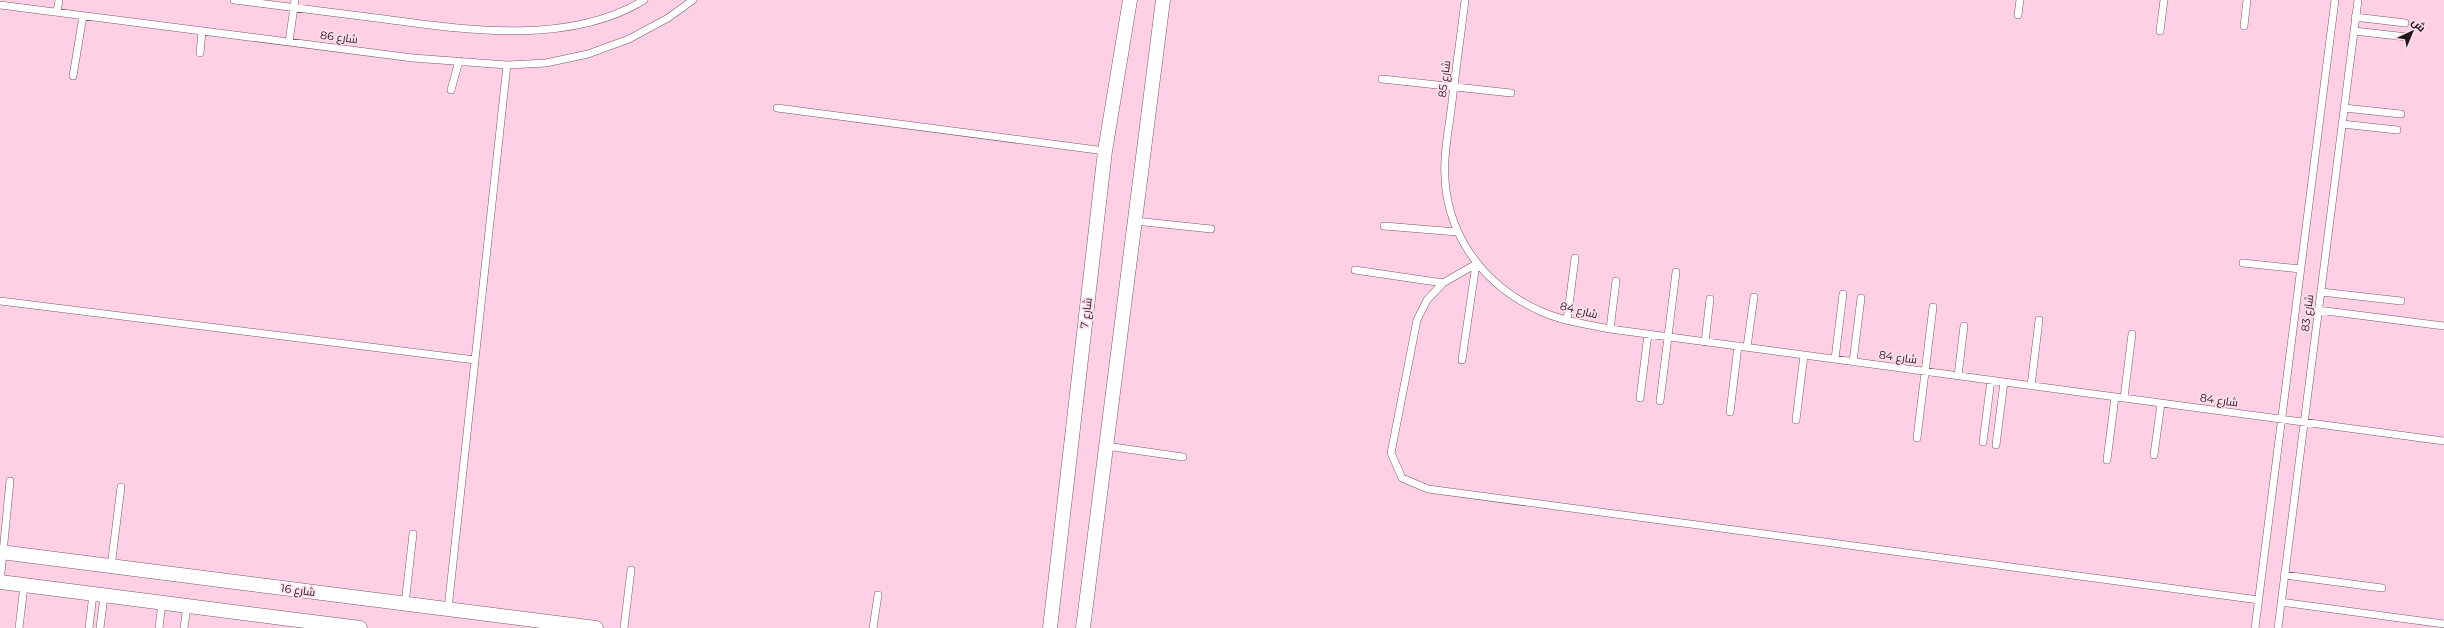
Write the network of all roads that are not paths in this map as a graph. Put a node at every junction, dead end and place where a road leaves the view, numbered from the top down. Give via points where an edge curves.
1 (59, 0) edge
2 (234, 0) edge
3 (644, 0) edge
4 (693, 0) edge
5 (1130, 0) edge
6 (1163, 0) edge
7 (1465, 0) edge
8 (2020, 0) edge
9 (2164, 0) edge
10 (2247, 0) edge
11 (2335, 0) edge
12 (2358, 0) edge
13 (295, 4) edge
14 (0, 5) edge
15 (57, 12) junction
16 (2018, 15) dead end
17 (83, 16) junction
18 (2355, 17) junction
19 (2405, 23) dead end
20 (2244, 26) dead end
21 (2354, 30) junction
22 (202, 31) junction
23 (2160, 31) dead end
24 (2407, 36) dead end
25 (289, 42) junction
26 (200, 53) dead end
27 (459, 61) junction
28 (507, 65) junction
29 (73, 76) dead end
30 (1382, 79) dead end
31 (1454, 86) junction
32 (451, 90) dead end
33 (1511, 93) dead end
34 (777, 108) dead end
35 (2344, 108) junction
36 (2401, 114) dead end
37 (2342, 124) junction
38 (2397, 130) dead end
39 (1105, 151) junction
40 (1445, 160) joint
41 (1135, 221) junction
42 (1384, 226) dead end
43 (1211, 229) dead end
44 (1457, 232) junction
45 (1575, 258) dead end
46 (2243, 263) dead end
47 (1476, 264) junction
48 (1355, 270) dead end
49 (2301, 270) junction
50 (1676, 272) dead end
51 (1616, 280) dead end
52 (1443, 283) junction
53 (2321, 292) junction
54 (1843, 294) dead end
55 (1754, 297) dead end
56 (1861, 298) dead end
57 (1710, 299) dead end
58 (0, 301) edge
59 (2401, 301) dead end
60 (1933, 306) dead end
61 (2318, 310) junction
62 (1567, 320) junction
63 (2039, 320) dead end
64 (1964, 326) dead end
65 (2444, 326) edge
66 (1610, 329) junction
67 (1648, 334) junction
68 (2132, 334) dead end
69 (1668, 337) junction
70 (1704, 342) junction
71 (1738, 346) junction
72 (1747, 347) junction
73 (1804, 355) junction
74 (1835, 359) junction
75 (475, 360) junction
76 (1462, 360) dead end
77 (1853, 362) junction
78 (1925, 372) junction
79 (1958, 376) junction
80 (1991, 380) junction
81 (2004, 382) junction
82 (2030, 386) junction
83 (2115, 397) junction
84 (1640, 398) dead end
85 (2124, 398) junction
86 (1660, 401) dead end
87 (2161, 403) junction
88 (1730, 412) dead end
89 (1796, 420) dead end
90 (2281, 420) junction
91 (2304, 423) junction
92 (1917, 438) dead end
93 (2444, 441) edge
94 (1983, 442) dead end
95 (1996, 445) dead end
96 (1106, 446) junction
97 (2154, 455) dead end
98 (1183, 457) dead end
99 (2107, 460) dead end
100 (10, 481) dead end
101 (121, 487) dead end
102 (413, 534) dead end
103 (2, 553) edge
104 (111, 567) junction
105 (631, 570) dead end
106 (2284, 575) junction
107 (0, 582) edge
108 (24, 586) junction
109 (2382, 588) dead end
110 (99, 595) junction
111 (878, 595) dead end
112 (2259, 600) junction
113 (2281, 602) junction
114 (162, 603) junction
115 (405, 604) junction
116 (187, 606) junction
117 (448, 609) junction
118 (513, 623) edge
119 (2444, 624) edge
120 (323, 626) edge
121 (19, 628) edge
122 (89, 628) edge
123 (100, 628) edge
124 (159, 628) edge
125 (184, 628) edge
126 (360, 628) edge
127 (596, 628) edge
128 (624, 628) edge
129 (873, 628) edge
130 (1050, 628) edge
131 (1083, 628) edge
132 (2255, 628) edge
133 (2278, 628) edge

1 - 15 lane
2 - 13 lane
3 - 13 lane via 596,20 556,28 516,30 426,24
4 - 28 lane, شارع 86 via 668,18 629,39 588,54 546,63
5 - 39 street, شارع 7
6 - 41 street
7 - 31 lane, شارع 85
8 - 16 lane
9 - 23 lane
10 - 20 lane
11 - 49 lane, شارع 83
12 - 18 lane, شارع 83
13 - 25 lane
14 - 15 lane, شارع 86
15 - 17 lane, شارع 86
17 - 22 lane, شارع 86
17 - 29 lane
18 - 19 lane
18 - 21 lane, شارع 83
21 - 24 lane
21 - 35 lane, شارع 83
22 - 25 lane, شارع 86
22 - 26 lane
25 - 27 lane, شارع 86 via 413,58
27 - 28 lane, شارع 86
27 - 32 lane
28 - 75 lane
30 - 31 lane
31 - 33 lane
31 - 40 lane, شارع 85
34 - 39 lane
35 - 36 lane
35 - 37 lane, شارع 83
37 - 38 lane
37 - 53 lane, شارع 83
39 - 130 street, شارع 7
40 - 44 lane, شارع 84 via 1446,197
41 - 43 lane
41 - 96 street
42 - 44 lane
44 - 47 lane, شارع 84
45 - 62 lane
46 - 49 lane
47 - 52 lane
47 - 62 lane, شارع 84 via 1505,291 1540,311
47 - 76 lane
48 - 52 lane
49 - 90 lane, شارع 83
50 - 69 lane
51 - 66 lane
52 - 112 lane via 1428,300 1417,320 1391,453 1402,478 1428,490
53 - 59 lane
53 - 61 lane, شارع 83
54 - 74 lane
55 - 72 lane
56 - 77 lane
57 - 70 lane
58 - 75 lane
60 - 78 lane
61 - 65 lane
61 - 91 lane, شارع 83
62 - 66 lane, شارع 84
63 - 82 lane
64 - 79 lane
66 - 67 lane, شارع 84
67 - 69 lane, شارع 84
67 - 84 lane
68 - 85 lane
69 - 70 lane, شارع 84
69 - 86 lane
70 - 71 lane, شارع 84
71 - 72 lane, شارع 84
71 - 88 lane
72 - 73 lane, شارع 84
73 - 74 lane, شارع 84
73 - 89 lane
74 - 77 lane, شارع 84
75 - 117 lane
77 - 78 lane, شارع 84
78 - 79 lane, شارع 84
78 - 92 lane
79 - 80 lane, شارع 84
80 - 81 lane, شارع 84
80 - 94 lane
81 - 82 lane, شارع 84
81 - 95 lane
82 - 83 lane, شارع 84
83 - 85 lane, شارع 84
83 - 99 lane
85 - 87 lane, شارع 84
87 - 90 lane, شارع 84
87 - 97 lane
90 - 91 lane, شارع 84
90 - 112 lane, شارع 83
91 - 93 lane, شارع 84
91 - 106 lane, شارع 83
96 - 98 lane
96 - 131 street
100 - 103 lane
101 - 104 lane
102 - 115 lane
103 - 104 street, شارع 16
103 - 107 lane
104 - 115 street, شارع 16
105 - 128 lane
106 - 109 lane
106 - 113 lane, شارع 83
107 - 108 street
108 - 110 street
108 - 121 lane
110 - 114 street
110 - 122 lane
110 - 123 lane
111 - 129 lane
112 - 132 lane, شارع 83
113 - 119 lane
113 - 133 lane, شارع 83
114 - 116 street
114 - 124 lane
115 - 117 street, شارع 16
116 - 120 street
116 - 125 lane
117 - 118 street, شارع 16
118 - 127 street, شارع 16
120 - 126 street

